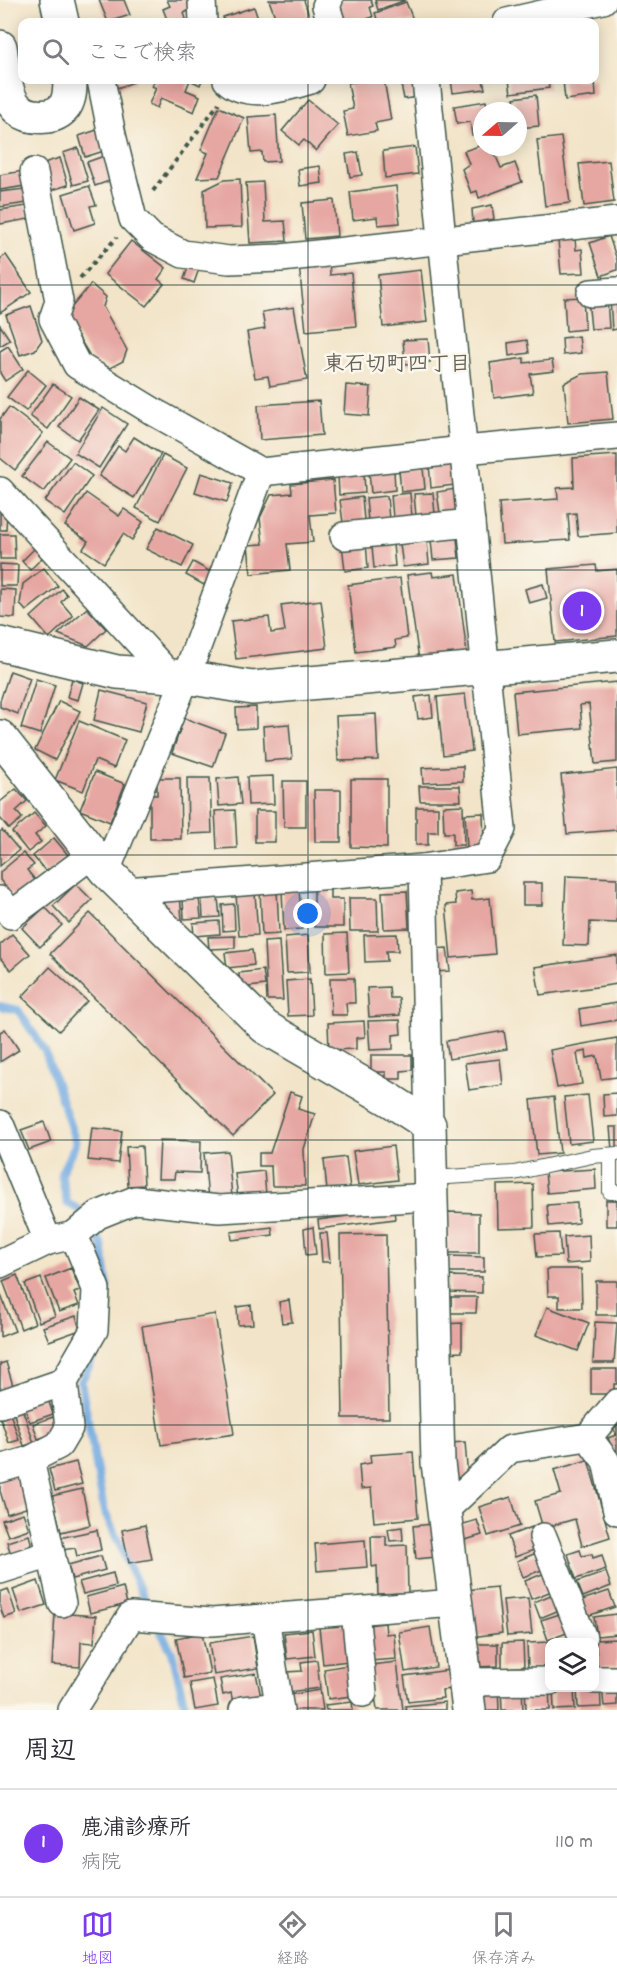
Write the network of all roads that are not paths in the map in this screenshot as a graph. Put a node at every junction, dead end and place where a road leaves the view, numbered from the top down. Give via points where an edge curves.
1 (57, 0) edge
2 (202, 0) edge
3 (329, 0) edge
4 (603, 0) edge
5 (61, 18) edge
6 (203, 18) edge
7 (330, 18) edge
8 (524, 18) edge
9 (0, 47) edge
10 (70, 84) edge
11 (102, 84) edge
12 (237, 84) edge
13 (299, 84) edge
14 (426, 84) edge
15 (34, 172) dead end
16 (617, 221) edge
17 (442, 240) junction
18 (617, 436) edge
19 (464, 450) junction
20 (261, 472) junction
21 (0, 491) edge
22 (471, 523) junction
23 (344, 536) dead end
24 (0, 644) edge
25 (617, 656) edge
26 (486, 669) junction
27 (178, 676) junction
28 (0, 737) edge
29 (423, 868) junction
30 (108, 872) junction
31 (0, 900) edge
32 (0, 1124) edge
33 (429, 1125) junction
34 (614, 1154) edge
35 (7, 1163) edge
36 (431, 1187) junction
37 (617, 1192) edge
38 (61, 1238) junction
39 (0, 1264) edge
40 (64, 1382) junction
41 (617, 1403) edge
42 (0, 1404) edge
43 (588, 1437) junction
44 (30, 1460) junction
45 (0, 1469) edge
46 (444, 1511) junction
47 (617, 1511) edge
48 (543, 1537) dead end
49 (51, 1554) junction
50 (0, 1570) edge
51 (62, 1603) dead end
52 (455, 1603) junction
53 (355, 1611) junction
54 (265, 1618) junction
55 (583, 1638) edge
56 (599, 1680) edge
57 (617, 1680) edge
58 (545, 1682) edge
59 (363, 1693) dead end
60 (467, 1696) edge
61 (280, 1708) edge
62 (72, 1710) edge
63 (243, 1710) edge

1 - 5 street
2 - 6 street
3 - 7 street via 326,6
4 - 8 street
9 - 10 street via 6,87 17,108 32,116 48,117 64,108
11 - 17 street via 133,219 152,238 183,254 229,260 281,258
12 - 13 street via 261,91
14 - 17 street
15 - 20 street via 59,301 53,319 77,365
16 - 17 street
17 - 19 street
18 - 19 street
19 - 20 street
19 - 22 street
20 - 27 street
21 - 27 street
22 - 23 street
22 - 26 street
24 - 27 street via 117,672
25 - 26 street
26 - 27 street via 252,688
26 - 29 street via 502,829 487,858
27 - 30 street
28 - 30 street
29 - 30 street
29 - 33 street
30 - 31 street via 11,915
30 - 33 street via 265,1027
32 - 35 street
33 - 36 street
34 - 36 lane
34 - 37 lane via 610,1192
35 - 38 street
36 - 38 street via 219,1209 135,1200 98,1215
36 - 46 street via 438,1463
38 - 39 street
38 - 40 street via 96,1289 94,1330
40 - 42 street
40 - 44 street via 69,1428 59,1445
41 - 43 street
43 - 46 street via 510,1449
43 - 47 street via 606,1461
44 - 45 street
44 - 49 street
46 - 52 street
48 - 55 street
49 - 50 street
49 - 51 street
52 - 53 street
52 - 60 street
53 - 54 street
53 - 59 street
54 - 61 street
54 - 62 street via 212,1622 131,1616
56 - 57 street
58 - 60 street
61 - 63 street

